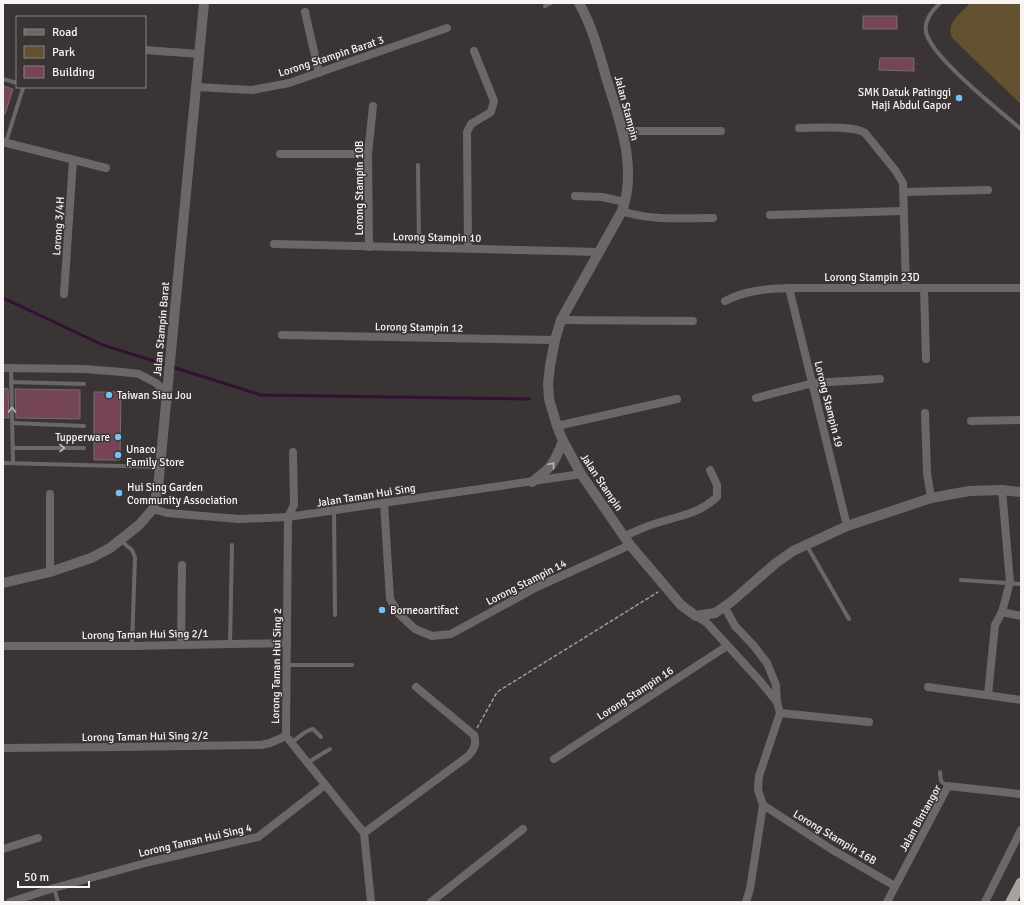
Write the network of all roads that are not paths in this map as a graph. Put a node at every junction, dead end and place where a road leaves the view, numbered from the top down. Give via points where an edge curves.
1 (204, 3) edge
2 (551, 3) edge
3 (579, 3) edge
4 (940, 3) edge
5 (545, 6) dead end
6 (304, 12) dead end
7 (447, 28) dead end
8 (146, 50) edge
9 (474, 51) dead end
10 (199, 54) junction
11 (319, 72) junction
12 (3, 79) edge
13 (16, 83) edge
14 (196, 87) junction
15 (23, 88) edge
16 (372, 106) dead end
17 (799, 128) dead end
18 (1021, 129) edge
19 (623, 131) junction
20 (721, 131) dead end
21 (5, 142) edge
22 (280, 154) dead end
23 (368, 154) junction
24 (73, 160) junction
25 (418, 165) dead end
26 (106, 168) dead end
27 (988, 190) dead end
28 (904, 192) junction
29 (575, 196) dead end
30 (624, 206) junction
31 (903, 211) junction
32 (770, 215) dead end
33 (713, 218) dead end
34 (274, 244) dead end
35 (370, 247) junction
36 (420, 248) junction
37 (468, 248) junction
38 (599, 252) junction
39 (789, 288) junction
40 (906, 288) junction
41 (924, 288) junction
42 (1021, 288) edge
43 (64, 294) dead end
44 (725, 301) dead end
45 (561, 320) junction
46 (694, 321) dead end
47 (282, 335) dead end
48 (555, 340) junction
49 (926, 358) dead end
50 (7, 368) edge
51 (880, 378) dead end
52 (11, 382) junction
53 (813, 383) junction
54 (84, 384) dead end
55 (168, 394) junction
56 (756, 398) dead end
57 (677, 399) dead end
58 (925, 413) dead end
59 (1021, 420) edge
60 (971, 421) dead end
61 (12, 423) junction
62 (84, 426) dead end
63 (557, 426) junction
64 (563, 441) junction
65 (13, 448) junction
66 (84, 448) dead end
67 (293, 452) dead end
68 (3, 463) edge
69 (13, 463) junction
70 (160, 467) junction
71 (710, 470) dead end
72 (581, 474) junction
73 (532, 482) junction
74 (1002, 490) junction
75 (1021, 492) edge
76 (50, 494) dead end
77 (931, 498) junction
78 (384, 503) junction
79 (153, 509) junction
80 (334, 511) junction
81 (288, 517) junction
82 (847, 526) junction
83 (628, 540) junction
84 (121, 541) junction
85 (806, 544) junction
86 (232, 545) dead end
87 (182, 565) dead end
88 (50, 572) junction
89 (961, 580) dead end
90 (1010, 582) junction
91 (3, 583) edge
92 (1021, 584) edge
93 (724, 606) junction
94 (1002, 612) junction
95 (335, 615) dead end
96 (696, 616) junction
97 (1021, 616) edge
98 (850, 619) dead end
99 (230, 643) junction
100 (287, 643) junction
101 (181, 644) junction
102 (3, 646) edge
103 (132, 646) junction
104 (727, 646) junction
105 (287, 665) junction
106 (352, 665) dead end
107 (416, 687) dead end
108 (928, 687) dead end
109 (988, 695) junction
110 (1021, 700) edge
111 (777, 702) junction
112 (780, 713) junction
113 (869, 722) dead end
114 (320, 737) dead end
115 (289, 739) junction
116 (3, 748) edge
117 (330, 749) dead end
118 (554, 758) dead end
119 (307, 763) junction
120 (940, 772) dead end
121 (325, 785) junction
122 (948, 786) junction
123 (1021, 794) edge
124 (763, 805) junction
125 (523, 829) dead end
126 (1021, 830) edge
127 (364, 833) junction
128 (38, 838) dead end
129 (3, 849) edge
130 (1021, 883) edge
131 (896, 886) junction
132 (54, 888) junction
133 (10, 902) edge
134 (58, 902) edge
135 (371, 902) edge
136 (431, 902) edge
137 (746, 902) edge
138 (887, 902) edge
139 (985, 902) edge
140 (1011, 902) edge

1 - 10 street, Jalan Stampin Barat
2 - 5 lane
3 - 19 street, Jalan Stampin via 595,38
4 - 18 lane via 932,11 926,25 926,32 933,46 960,77
6 - 11 street
7 - 11 street, Lorong Stampin Barat 3
8 - 10 street
9 - 37 street via 494,101 491,112 471,124 467,132
10 - 14 street, Jalan Stampin Barat
11 - 14 street, Lorong Stampin Barat 3 via 289,83 252,90
12 - 13 lane
14 - 55 street, Jalan Stampin Barat
15 - 21 lane
16 - 23 street, Lorong Stampin 10B
17 - 28 street via 862,131 895,170 903,183
19 - 20 street
19 - 30 street, Jalan Stampin via 628,180
21 - 24 street
22 - 23 street
23 - 35 street, Lorong Stampin 10B
24 - 26 street
24 - 43 street, Lorong 3/4H
25 - 36 lane
27 - 28 street
28 - 31 street
29 - 30 street via 602,197
30 - 33 street via 637,215
30 - 38 street, Jalan Stampin
31 - 32 street
31 - 40 street
34 - 35 street, Lorong Stampin 10
35 - 36 street, Lorong Stampin 10
36 - 37 street, Lorong Stampin 10
37 - 38 street, Lorong Stampin 10
38 - 45 street, Jalan Stampin
39 - 40 street, Lorong Stampin 23D
39 - 44 street, Lorong Stampin 23D via 752,291
39 - 53 street, Lorong Stampin 19
40 - 41 street, Lorong Stampin 23D
41 - 42 street, Lorong Stampin 23D
41 - 49 street
45 - 46 street
45 - 48 street, Jalan Stampin
47 - 48 street, Lorong Stampin 12
48 - 63 street, Jalan Stampin via 548,384
50 - 52 lane
50 - 55 street via 84,369 134,373 156,383
51 - 53 street
52 - 54 lane
61 -> 52 lane
53 - 56 street
53 - 82 street, Lorong Stampin 19
55 - 70 street, Jalan Stampin Barat
57 - 63 street
58 - 77 street via 927,473
59 - 60 street
61 - 62 lane
61 - 65 lane
63 - 64 street, Jalan Stampin
64 - 72 street, Jalan Stampin
73 -> 64 street via 556,460
65 -> 66 lane
65 - 69 lane
67 - 81 street, Lorong Taman Hui Sing 2 via 294,505
68 - 69 lane
69 - 70 lane
70 - 79 street, Jalan Stampin Barat
71 - 83 street, Lorong Stampin 14 via 717,485 717,497 708,506 656,523
72 - 73 street, Jalan Taman Hui Sing
72 - 83 street, Jalan Stampin
73 - 78 street, Jalan Taman Hui Sing
74 - 75 street
74 - 77 street via 969,491
74 - 90 street
76 - 88 street
77 - 82 street
78 - 80 street, Jalan Taman Hui Sing
78 - 83 street, Lorong Stampin 14 via 390,599 399,614 415,629 432,636 451,634
79 - 81 street, Jalan Taman Hui Sing via 167,513 239,519
79 - 84 street, Jalan Stampin Barat
80 - 81 street, Jalan Taman Hui Sing
80 - 95 lane
81 - 100 street, Lorong Taman Hui Sing 2
82 - 85 street
83 - 96 street, Jalan Stampin via 681,605
84 - 88 street, Jalan Stampin Barat via 91,558
84 - 103 lane via 132,550 135,558
85 - 93 street via 776,563
85 - 98 lane
86 - 99 lane
87 - 101 street
88 - 91 street, Jalan Stampin Barat
89 - 90 lane
90 - 92 lane
90 - 94 street
93 - 96 street via 715,613
93 - 111 street via 734,626 754,646 766,663 776,685
94 - 97 street
94 - 109 street via 995,625
96 - 104 street via 708,624
99 - 100 street, Lorong Taman Hui Sing 2/1
99 - 101 street, Lorong Taman Hui Sing 2/1
100 - 105 street, Lorong Taman Hui Sing 2
101 - 103 street, Lorong Taman Hui Sing 2/1
102 - 103 street, Lorong Taman Hui Sing 2/1
104 - 111 street
104 - 118 street, Lorong Stampin 16
105 - 106 lane
105 - 115 street, Lorong Taman Hui Sing 2
107 - 127 street via 474,735 474,750
108 - 109 street
109 - 110 street
111 - 112 street
112 - 113 street
112 - 124 street via 760,776 758,790
114 - 115 lane via 313,728 298,738
115 - 116 street, Lorong Taman Hui Sing 2/2 via 262,745
115 - 119 street
117 - 119 lane
119 - 121 street
120 - 122 lane via 941,782
121 - 127 street
121 - 132 street, Lorong Taman Hui Sing 4 via 258,837 149,862
122 - 123 street, Jalan Bintangor
122 - 131 street, Jalan Bintangor
124 - 131 street, Lorong Stampin 16B via 831,849
124 - 137 street
125 - 136 street
126 - 139 street
127 - 135 street
128 - 129 street
130 - 140 highway
131 - 138 street, Jalan Bintangor
132 - 133 street, Lorong Taman Hui Sing 4
132 - 134 lane

